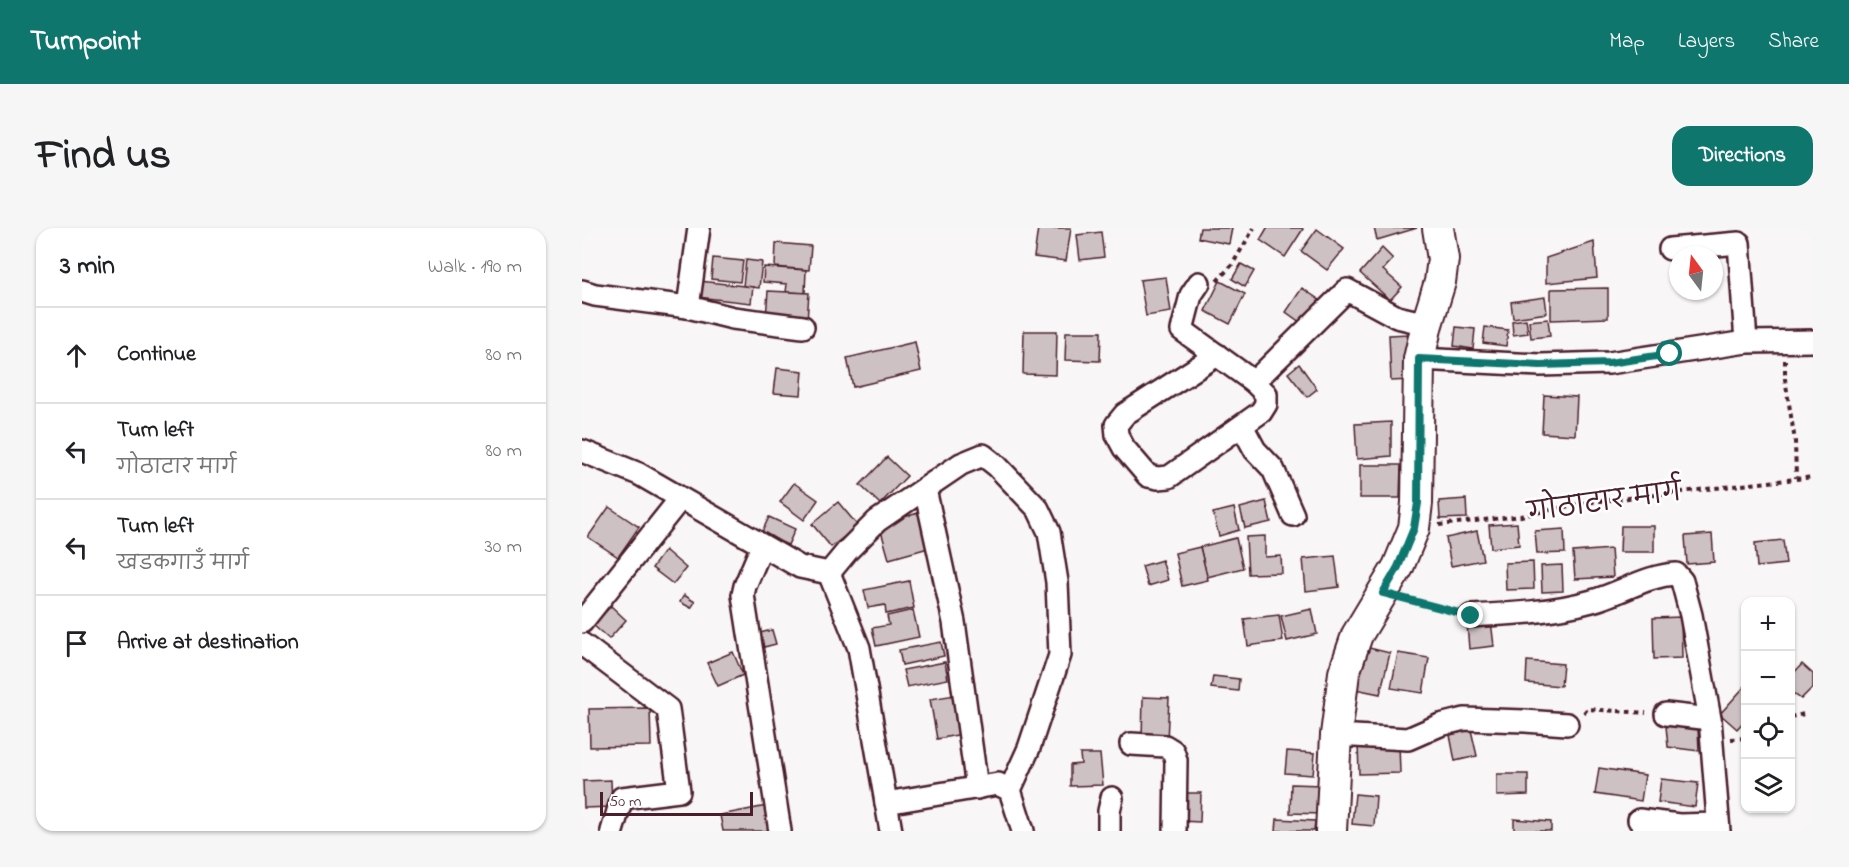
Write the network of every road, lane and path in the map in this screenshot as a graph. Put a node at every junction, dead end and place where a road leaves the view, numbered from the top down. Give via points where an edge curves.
1 (699, 228) edge
2 (1254, 228) edge
3 (1438, 228) edge
4 (1704, 246) edge
5 (1199, 283) joint
6 (582, 291) edge
7 (688, 307) junction
8 (1427, 324) junction
9 (803, 327) dead end
10 (1784, 341) junction
11 (1813, 341) edge
12 (1746, 342) junction
13 (1217, 355) junction
14 (1419, 359) junction
15 (1254, 382) junction
16 (1242, 426) junction
17 (582, 451) edge
18 (1813, 477) edge
19 (1796, 478) junction
20 (925, 489) junction
21 (680, 499) junction
22 (1293, 515) dead end
23 (1414, 528) junction
24 (762, 546) junction
25 (829, 573) junction
26 (1383, 593) junction
27 (1471, 616) joint
28 (582, 622) edge
29 (582, 644) edge
30 (1666, 714) joint
31 (1804, 714) dead end
32 (1795, 716) edge
33 (1710, 719) junction
34 (1567, 724) joint
35 (1336, 735) junction
36 (1131, 744) dead end
37 (977, 788) junction
38 (1010, 790) junction
39 (1112, 798) dead end
40 (886, 803) junction
41 (1639, 820) dead end
42 (1719, 828) edge
43 (612, 831) edge
44 (780, 831) edge
45 (891, 831) edge
46 (1023, 831) edge
47 (1108, 831) edge
48 (1175, 831) edge
49 (1331, 831) edge

1 - 7 street
2 - 5 path via 1232,265 1212,288
3 - 8 street via 1443,259
4 - 12 street via 1738,243
5 - 13 street via 1191,295 1182,330
6 - 7 street
7 - 9 street via 733,318
8 - 14 street
8 - 15 street via 1397,317 1347,290
10 - 11 street
10 - 12 street
10 - 19 path
12 - 14 street via 1609,363 1540,365
13 - 15 street
13 - 16 street via 1125,414 1116,424 1117,435 1148,476 1158,478 1169,477
14 - 23 street via 1418,503
15 - 16 street via 1266,394 1266,404
16 - 22 street via 1255,450 1273,469
17 - 21 street via 639,474
18 - 19 path, गोठाटार मार्ग
19 - 23 path, गोठाटार मार्ग
20 - 25 street via 877,521
20 - 37 street via 954,622
20 - 38 street via 960,464 983,455 1038,509 1049,532 1058,582 1060,655 1029,748
21 - 24 street
21 - 28 street
23 - 26 street
24 - 25 street via 800,567
24 - 44 street via 743,595
25 - 40 street via 858,648
26 - 27 path
26 - 35 street via 1349,655
27 - 33 street via 1565,607 1602,598 1664,574 1676,574 1682,581 1691,615
29 - 43 street via 668,709 679,791 622,798
30 - 33 street
30 - 34 path via 1587,709 1579,721
31 - 32 path
33 - 42 street
34 - 35 street via 1464,719 1408,739
35 - 49 street
36 - 48 street via 1165,746 1173,751
37 - 38 street via 998,784
37 - 40 street
38 - 46 street
39 - 47 street
40 - 45 street
41 - 42 street

